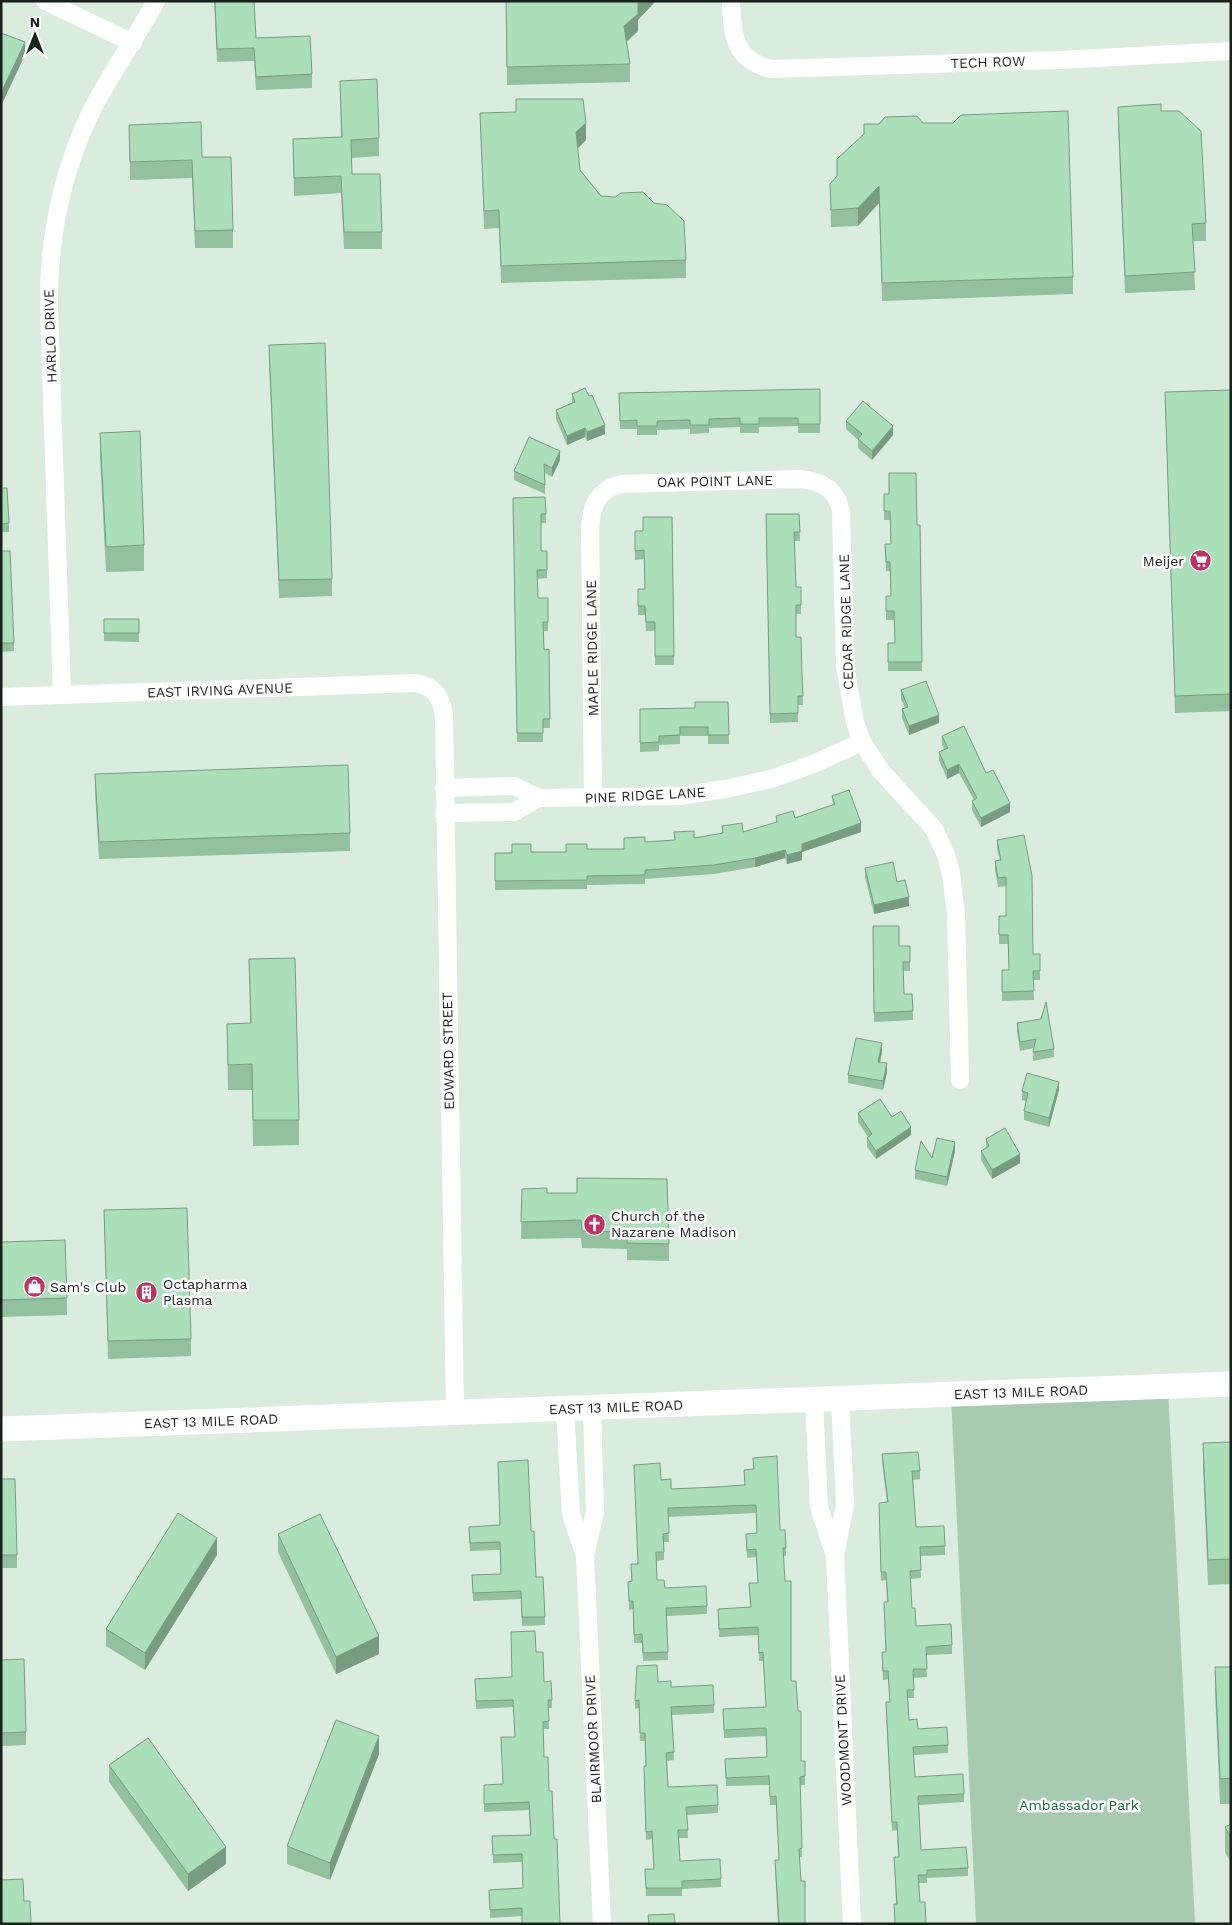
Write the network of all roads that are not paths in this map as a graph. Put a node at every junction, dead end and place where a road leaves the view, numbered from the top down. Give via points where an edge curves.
1 (45, 1) edge
2 (156, 1) edge
3 (731, 1) edge
4 (133, 43) junction
5 (1231, 51) edge
6 (834, 493) joint
7 (596, 499) joint
8 (436, 692) joint
9 (62, 695) junction
10 (1, 697) edge
11 (862, 742) junction
12 (444, 788) junction
13 (539, 798) junction
14 (593, 798) junction
15 (444, 813) junction
16 (960, 1080) dead end
17 (1231, 1384) edge
18 (840, 1398) junction
19 (814, 1399) junction
20 (592, 1407) junction
21 (565, 1409) junction
22 (455, 1412) junction
23 (1, 1429) edge
24 (585, 1555) junction
25 (834, 1555) junction
26 (602, 1924) edge
27 (852, 1924) edge

1 - 4 street
2 - 4 street, HARLO DRIVE
3 - 5 street, TECH ROW via 734,39 747,58 759,66 780,69
4 - 9 street, HARLO DRIVE via 90,114 75,150 53,232 49,265
6 - 7 street, OAK POINT LANE via 820,483 800,479 667,482 620,484 610,487
6 - 11 street, CEDAR RIDGE LANE via 839,502 842,525 847,686
7 - 14 street, MAPLE RIDGE LANE via 590,527
8 - 9 street, EAST IRVING AVENUE via 428,686 414,683
8 - 12 street, EDWARD STREET via 444,715
9 - 10 street, EAST IRVING AVENUE
11 - 14 street, PINE RIDGE LANE via 790,772 733,788 680,796
11 - 16 street, CEDAR RIDGE LANE via 881,771 934,828 946,855 956,915
12 - 13 street, PINE RIDGE LANE via 514,786
12 - 15 street, EDWARD STREET
13 - 14 street, PINE RIDGE LANE
13 - 15 street, PINE RIDGE LANE via 514,812
15 - 22 street, EDWARD STREET
17 - 18 main road, EAST 13 MILE ROAD
18 - 19 main road, EAST 13 MILE ROAD
18 - 25 street, WOODMONT DRIVE via 845,1504
19 - 20 main road, EAST 13 MILE ROAD
19 - 25 street, WOODMONT DRIVE via 819,1507
20 - 21 main road, EAST 13 MILE ROAD
20 - 24 street, BLAIRMOOR DRIVE via 595,1512
21 - 22 main road, EAST 13 MILE ROAD
21 - 24 street, BLAIRMOOR DRIVE via 571,1516
22 - 23 main road, EAST 13 MILE ROAD
24 - 26 street, BLAIRMOOR DRIVE
25 - 27 street, WOODMONT DRIVE

